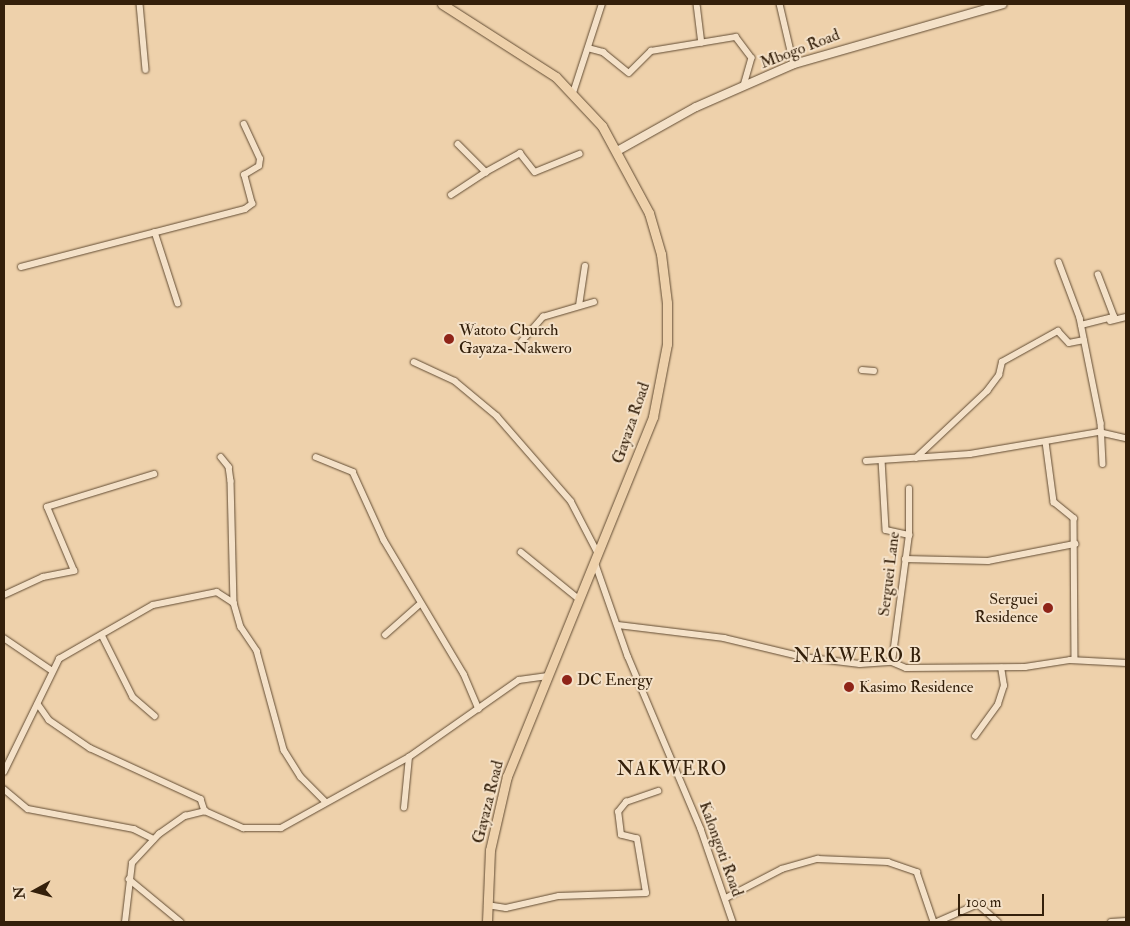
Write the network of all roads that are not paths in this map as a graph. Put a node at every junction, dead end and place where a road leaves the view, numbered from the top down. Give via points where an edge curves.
1 (140, 4) edge
2 (444, 4) edge
3 (602, 4) edge
4 (697, 4) edge
5 (780, 4) edge
6 (1003, 4) edge
7 (702, 44) junction
8 (588, 48) junction
9 (794, 64) junction
10 (146, 70) dead end
11 (744, 86) junction
12 (573, 93) junction
13 (244, 124) dead end
14 (458, 144) dead end
15 (618, 150) junction
16 (579, 154) dead end
17 (486, 172) junction
18 (451, 195) dead end
19 (155, 232) junction
20 (1060, 262) dead end
21 (585, 266) dead end
22 (21, 267) dead end
23 (1098, 275) dead end
24 (594, 302) dead end
25 (178, 303) dead end
26 (579, 306) junction
27 (1126, 317) edge
28 (1081, 325) junction
29 (1083, 332) junction
30 (1084, 340) junction
31 (522, 341) dead end
32 (414, 362) dead end
33 (862, 370) dead end
34 (874, 371) dead end
35 (1099, 432) junction
36 (1126, 438) edge
37 (1046, 442) junction
38 (221, 457) dead end
39 (316, 457) dead end
40 (916, 458) junction
41 (882, 460) junction
42 (866, 461) dead end
43 (1103, 464) dead end
44 (154, 474) dead end
45 (909, 489) dead end
46 (909, 535) junction
47 (1075, 544) junction
48 (521, 552) dead end
49 (596, 557) junction
50 (905, 559) junction
51 (4, 595) edge
52 (579, 599) junction
53 (234, 603) junction
54 (419, 605) junction
55 (618, 625) junction
56 (102, 635) junction
57 (385, 635) dead end
58 (4, 638) edge
59 (1075, 660) junction
60 (892, 662) junction
61 (1126, 663) edge
62 (1001, 668) junction
63 (51, 670) junction
64 (546, 676) junction
65 (38, 704) junction
66 (479, 709) junction
67 (155, 716) dead end
68 (975, 736) dead end
69 (409, 757) junction
70 (4, 772) edge
71 (4, 789) edge
72 (658, 791) dead end
73 (326, 802) junction
74 (404, 808) dead end
75 (205, 812) junction
76 (154, 839) junction
77 (128, 880) junction
78 (726, 898) junction
79 (487, 905) junction
80 (1126, 920) edge
81 (125, 922) edge
82 (181, 922) edge
83 (487, 922) edge
84 (733, 922) edge
85 (936, 922) edge
86 (998, 922) edge
87 (1112, 922) edge

1 - 10 street
2 - 12 main road, Gayaza Road via 520,51
3 - 8 street
4 - 7 street
5 - 9 street
6 - 9 main road, Mbogo Road
7 - 8 street via 652,51 629,73 602,52
7 - 11 street via 736,38 743,42 752,68 743,77
8 - 12 street
9 - 11 main road, Mbogo Road
11 - 15 main road, Mbogo Road
12 - 15 main road, Gayaza Road
13 - 19 street via 260,159 243,182 252,204
14 - 17 street
15 - 49 main road, Gayaza Road via 656,232 667,303 667,344 653,417
16 - 17 street via 534,172 520,153
17 - 18 street
19 - 22 street
19 - 25 street
20 - 28 street
21 - 26 street
23 - 28 street via 1114,317
24 - 26 street
26 - 31 street via 543,317
27 - 29 street via 1088,324
28 - 29 street
29 - 30 street
30 - 35 street via 1101,423
30 - 40 street via 1069,343 1058,331 1002,362 999,375 986,391
32 - 49 street, Kalongoti Road via 455,381 497,416 566,494
33 - 34 street
35 - 36 street
35 - 37 street
35 - 43 street
37 - 40 street
37 - 47 street via 1054,502 1074,518
38 - 53 street via 229,467 231,481
39 - 54 street via 353,472
40 - 41 street
41 - 42 street
41 - 46 street via 886,530
44 - 51 street via 47,507 74,571 42,577
45 - 46 street, Serguei Lane
46 - 50 street, Serguei Lane
47 - 50 street via 988,561
47 - 59 street
48 - 52 street
49 - 52 main road, Gayaza Road
49 - 55 street, Kalongoti Road
50 - 60 street, Serguei Lane
52 - 64 main road, Gayaza Road
53 - 56 street via 217,592 159,603
53 - 73 street via 241,627 257,650 284,750 301,777
54 - 57 street
54 - 66 street via 464,674
55 - 60 street via 724,638 803,657 860,664
55 - 78 street, Kalongoti Road
56 - 63 street via 59,659
56 - 67 street via 133,698
58 - 63 street
59 - 61 street
59 - 62 street
60 - 62 street via 922,669
62 - 68 street via 1004,686 998,704
63 - 65 street
64 - 66 street via 519,680
64 - 79 main road, Gayaza Road via 507,776 495,824
65 - 70 street
65 - 75 street via 49,720 90,748 201,799
66 - 69 street
69 - 73 street
69 - 74 street
71 - 76 street via 28,809 134,828
72 - 79 street via 626,802 618,812 621,835 637,839 646,893 559,896 506,908
73 - 75 street via 272,830 243,828
75 - 76 street via 185,816
76 - 77 street via 132,863
77 - 81 street
77 - 82 street
78 - 84 street, Kalongoti Road
78 - 85 street via 782,869 818,859 888,862 917,872
79 - 83 main road, Gayaza Road
80 - 87 street
85 - 86 street via 978,904

